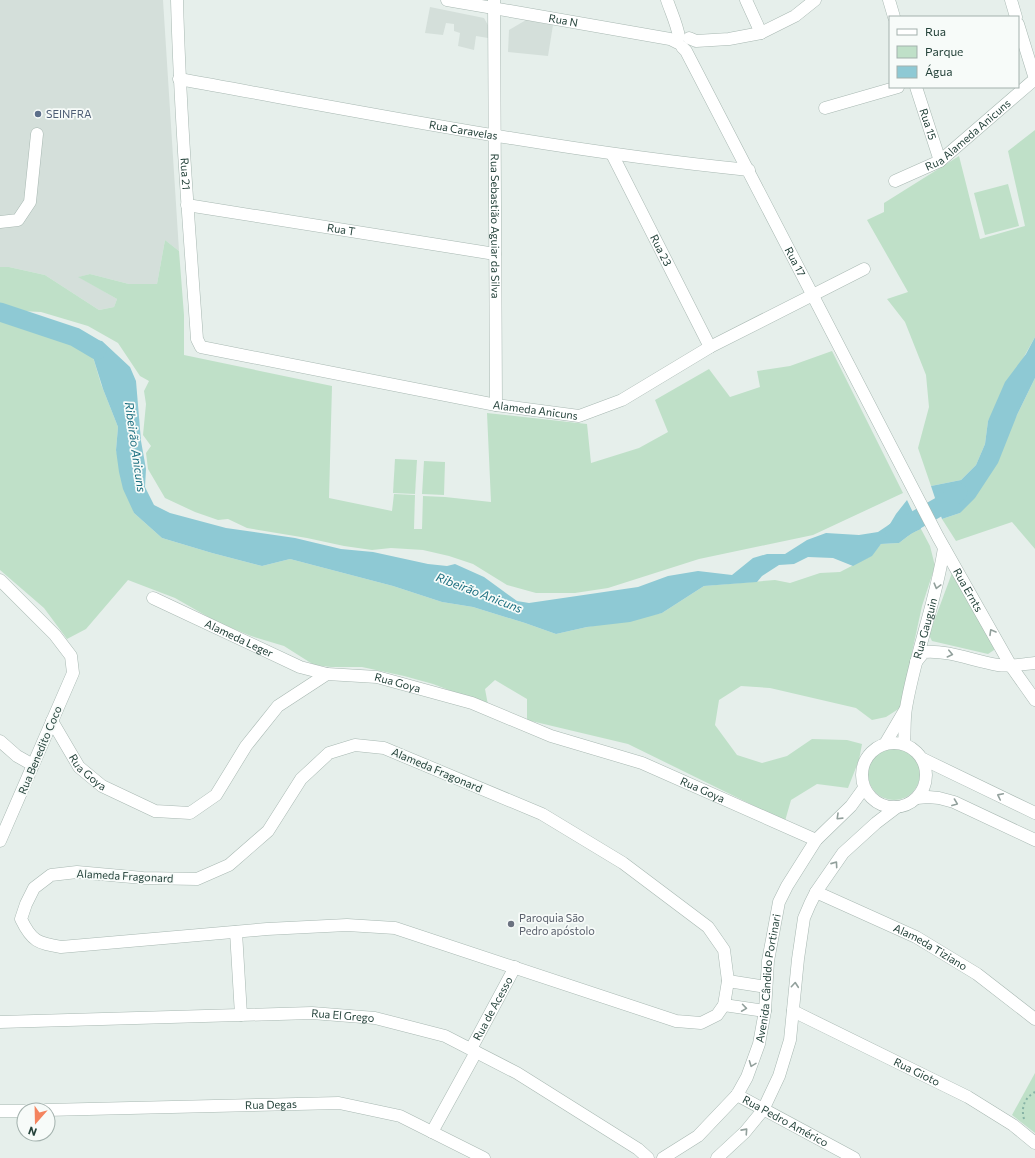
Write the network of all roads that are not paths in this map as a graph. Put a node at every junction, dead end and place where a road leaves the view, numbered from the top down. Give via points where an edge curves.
1 (177, 0) edge
2 (447, 0) edge
3 (667, 0) edge
4 (746, 0) edge
5 (815, 0) edge
6 (889, 0) edge
7 (1011, 0) edge
8 (494, 4) edge
9 (894, 16) edge
10 (1016, 16) edge
11 (1019, 27) edge
12 (761, 33) junction
13 (683, 41) junction
14 (179, 79) junction
15 (1035, 79) edge
16 (895, 88) edge
17 (916, 88) edge
18 (825, 108) dead end
19 (37, 134) dead end
20 (494, 136) junction
21 (612, 154) junction
22 (940, 161) junction
23 (749, 170) junction
24 (895, 181) dead end
25 (187, 205) junction
26 (0, 222) edge
27 (495, 254) junction
28 (864, 269) dead end
29 (812, 295) junction
30 (201, 346) joint
31 (710, 346) junction
32 (496, 404) junction
33 (906, 477) joint
34 (944, 548) junction
35 (0, 580) edge
36 (153, 598) dead end
37 (916, 662) junction
38 (1035, 663) edge
39 (1011, 666) junction
40 (327, 674) junction
41 (1035, 700) edge
42 (906, 709) junction
43 (52, 721) junction
44 (0, 741) edge
45 (885, 744) junction
46 (904, 744) junction
47 (923, 759) junction
48 (33, 765) junction
49 (864, 788) junction
50 (917, 798) junction
51 (897, 807) junction
52 (1035, 813) edge
53 (816, 840) junction
54 (1035, 840) edge
55 (0, 841) edge
56 (816, 892) junction
57 (236, 932) junction
58 (515, 968) junction
59 (728, 981) junction
60 (766, 987) junction
61 (724, 1006) junction
62 (793, 1011) junction
63 (765, 1012) junction
64 (241, 1015) junction
65 (1035, 1019) edge
66 (0, 1022) edge
67 (473, 1050) junction
68 (737, 1095) junction
69 (16, 1110) edge
70 (56, 1110) edge
71 (763, 1110) junction
72 (0, 1111) edge
73 (432, 1132) junction
74 (1035, 1143) edge
75 (484, 1158) edge
76 (648, 1158) edge
77 (663, 1158) edge
78 (717, 1158) edge
79 (854, 1158) edge

1 - 14 street, Rua 21
2 - 8 street, Rua N
3 - 13 street, Rua 17
4 - 12 street
5 - 12 street, Rua N via 795,16
6 - 9 street
7 - 10 street
8 - 13 street, Rua N
8 - 20 street, Rua Sebastião Aguiar da Silva
11 - 15 street
12 - 13 street, Rua N via 729,39
13 - 23 street, Rua 17
14 - 20 street, Rua Caravelas
14 - 25 street, Rua 21
15 - 22 street, Rua Alameda Anicuns
16 - 18 street
17 - 22 street, Rua 15
19 - 26 street via 30,202 18,220
20 - 21 street, Rua Caravelas
20 - 27 street, Rua Sebastião Aguiar da Silva
21 - 23 street, Rua Caravelas
21 - 31 street, Rua 23
22 - 24 street, Rua Alameda Anicuns
23 - 29 street, Rua 17
25 - 27 street, Rua T
25 - 30 street, Rua 21 via 197,339
27 - 32 street, Rua Sebastião Aguiar da Silva
28 - 29 street, Alameda Anicuns
29 - 31 street, Alameda Anicuns
29 - 33 street, Rua 17
30 - 32 street, Alameda Anicuns
31 - 32 street, Alameda Anicuns via 622,400 579,416
33 - 34 street, Rua Ernts
34 -> 37 street, Rua Gauguin via 941,572
39 -> 34 street, Rua Ernts
35 - 43 street, Rua Benedito Coco via 55,635 71,656 73,673
36 - 40 street, Alameda Leger via 300,667
37 -> 39 street via 924,652 938,651
37 - 42 street, Rua Gauguin
38 - 39 street
39 - 41 street, Rua Ernts
40 - 43 street, Rua Goya via 278,706 246,746 216,795 190,813 155,811 102,786 79,766
40 - 53 street, Rua Goya via 377,677 472,703 551,736 642,764
42 - 45 street, Rua Gauguin
42 - 46 street, Rua Gauguin
43 - 48 street, Rua Benedito Coco
44 - 48 street via 17,756
45 - 46 street
45 - 49 street via 867,757 863,766
46 - 47 street
47 - 50 street via 926,780
52 -> 47 street
48 - 55 street, Rua Benedito Coco
49 - 51 street via 878,802
49 -> 53 street, Avenida Cândido Portinari via 851,806
50 - 51 street
50 -> 54 street via 939,798 954,802
56 -> 51 street via 843,854
53 - 60 street, Avenida Cândido Portinari via 779,902
62 -> 56 street via 804,918
56 - 65 street, Alameda Tiziano via 916,937 977,974
57 - 58 street, Alameda Fragonard via 347,925 395,928
57 - 59 street, Alameda Fragonard via 61,946 42,944 28,934 21,919 34,888 51,876 76,872 143,878 197,879 229,865 268,831 301,779 329,753 355,746 384,748 542,814 624,863 708,927 724,950
57 - 64 street
58 - 61 street, Alameda Fragonard via 676,1021 701,1022 716,1016
58 - 67 street, Rua de Acesso
59 - 60 street
59 - 61 street, Alameda Fragonard
60 - 63 street, Avenida Cândido Portinari
61 -> 63 street
62 - 71 street via 788,1047 779,1076
62 - 74 street, Rua Gioto via 968,1097 1014,1125
63 -> 68 street, Avenida Cândido Portinari via 759,1044 747,1077
64 - 66 street, Rua El Grego
64 - 67 street, Rua El Grego via 312,1013 375,1018 445,1036
67 - 73 street, Rua de Acesso
67 - 76 street, Rua El Grego via 517,1073 638,1149
68 - 71 street, Rua Pedro Américo
68 - 77 street, Avenida Cândido Portinari via 698,1136
69 - 72 street
70 - 73 street, Rua Degas via 339,1103 400,1116
78 -> 71 street via 745,1132
71 - 79 street, Rua Pedro Américo
73 - 75 street, Rua Degas

